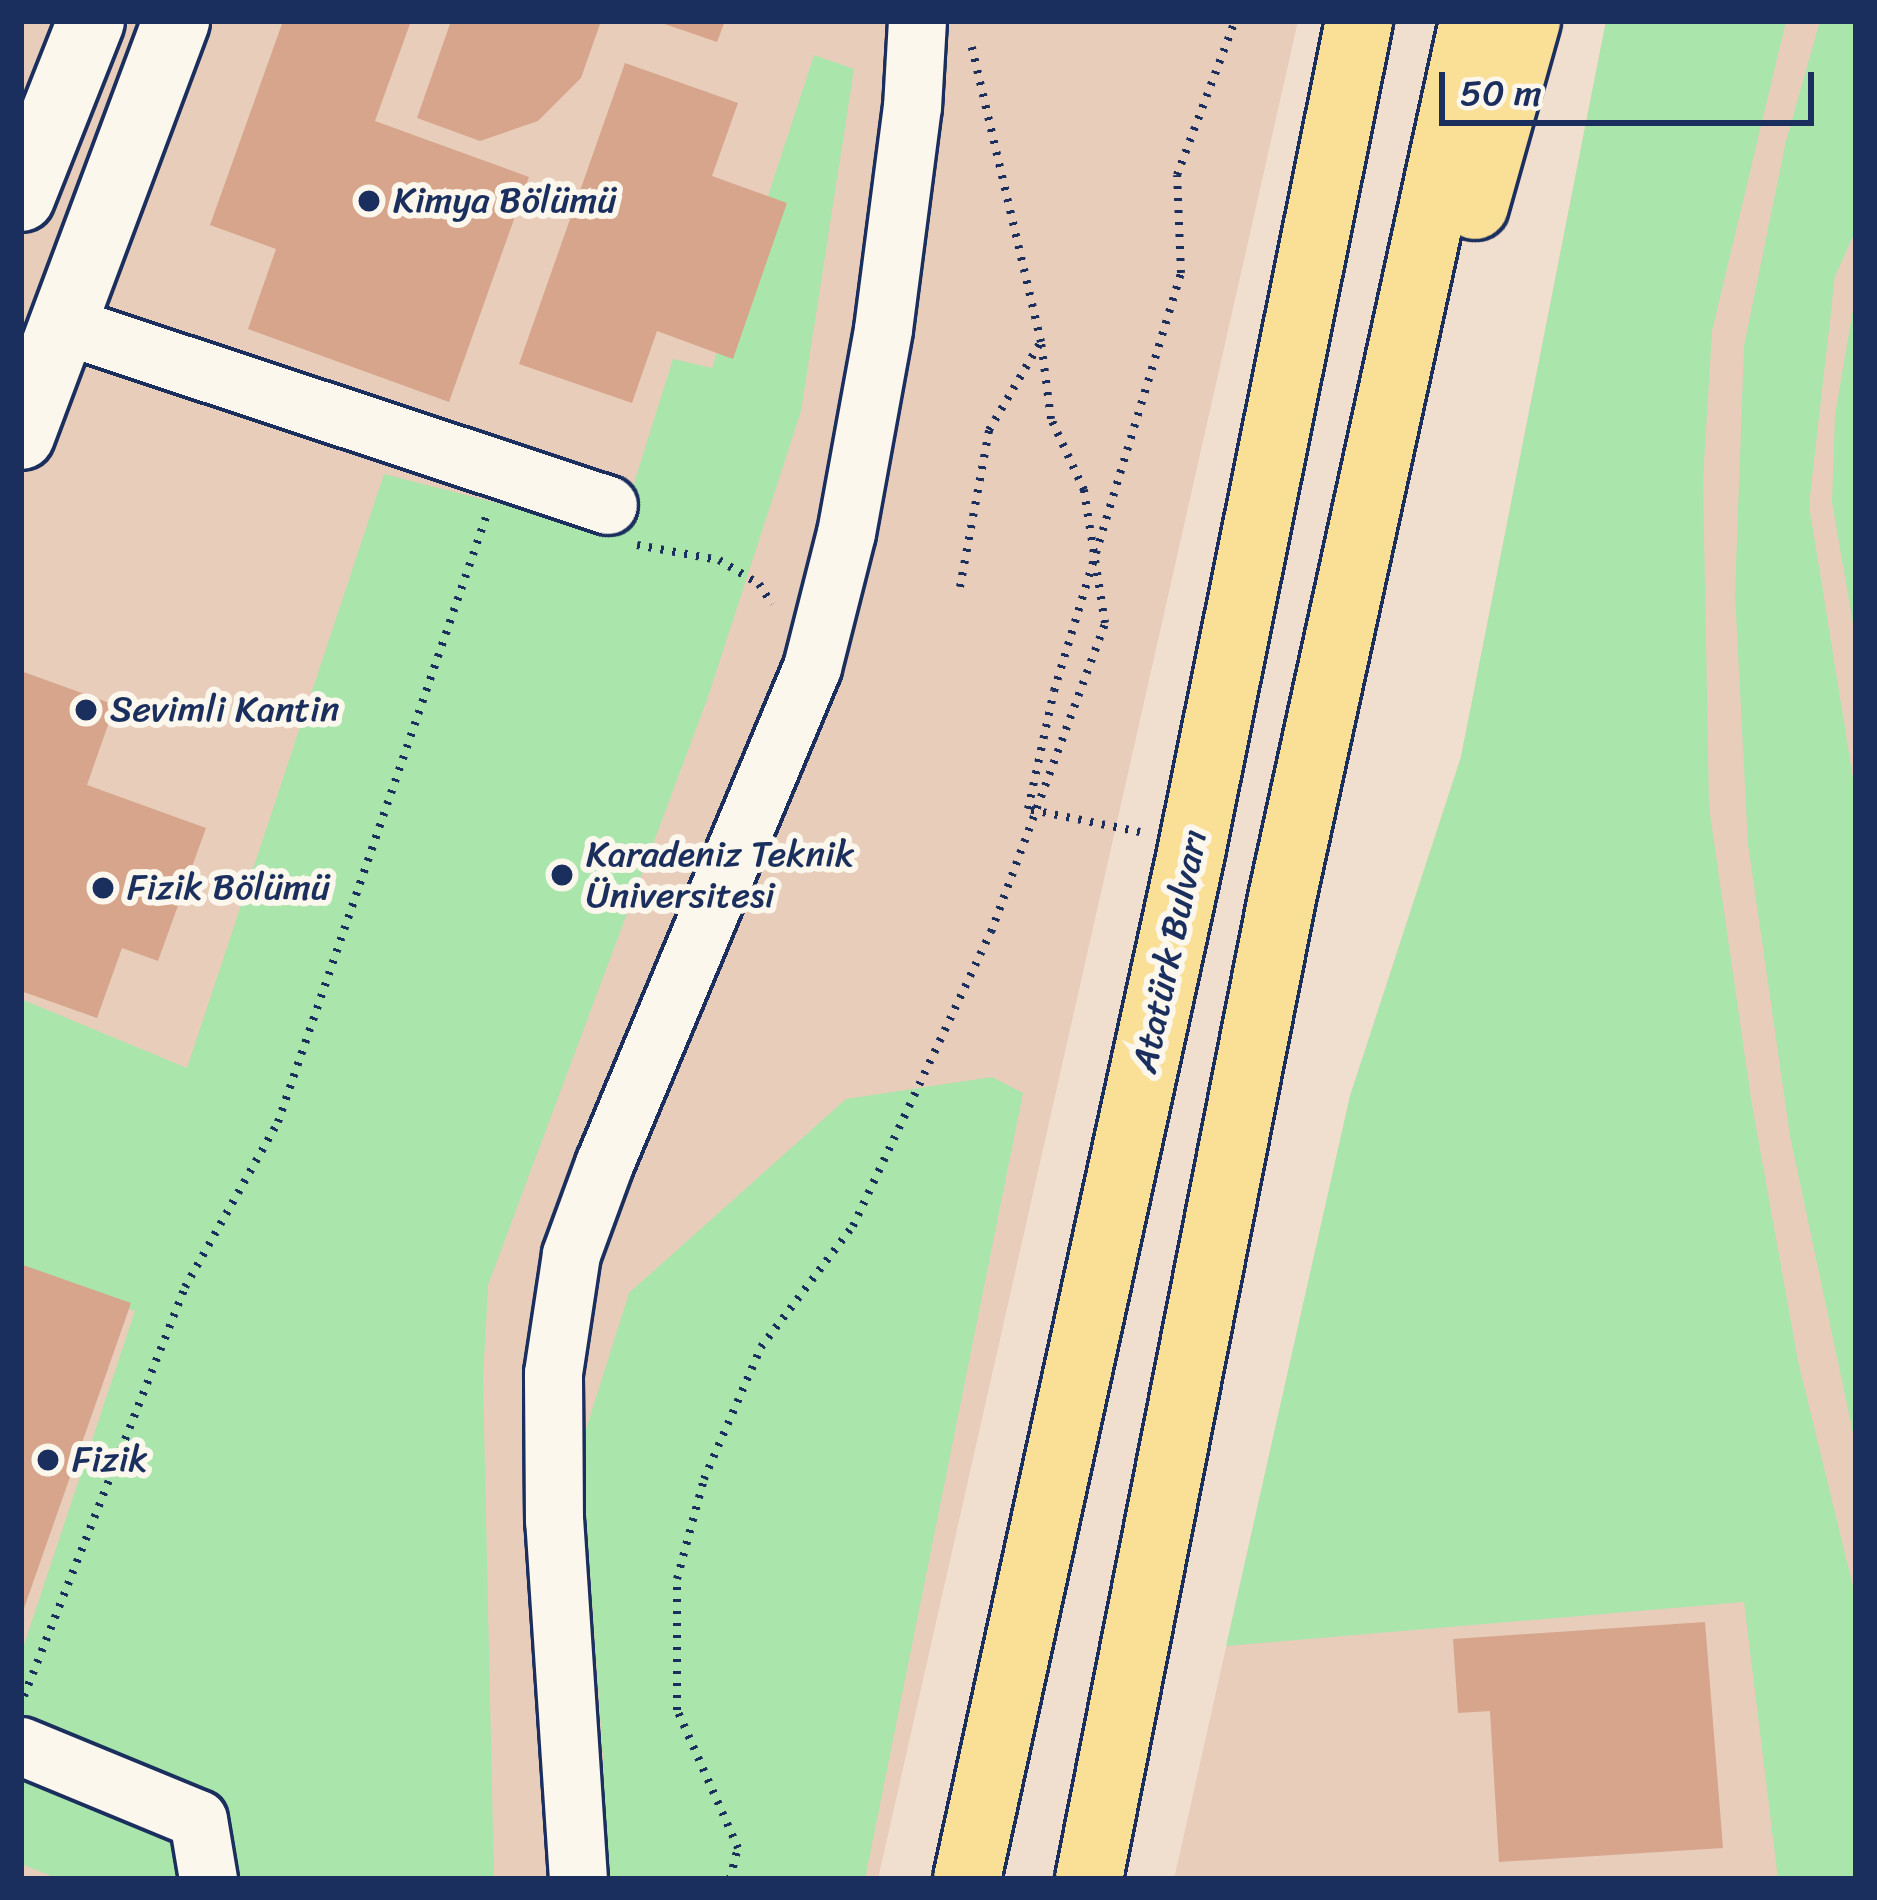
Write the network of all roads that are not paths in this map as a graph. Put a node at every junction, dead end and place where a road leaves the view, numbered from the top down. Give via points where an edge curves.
1 (91, 21) edge
2 (176, 21) edge
3 (1359, 21) edge
4 (1473, 21) edge
5 (1527, 21) edge
6 (942, 25) edge
7 (21, 198) edge
8 (61, 324) junction
9 (21, 436) edge
10 (617, 524) road end
11 (1282, 898) junction
12 (21, 1746) edge
13 (208, 1879) edge
14 (578, 1879) edge
15 (968, 1879) edge
16 (1089, 1879) edge

1 - 7 street
2 - 8 street
3 - 15 highway, Atatürk Bulvarı via 1191,854
4 - 11 highway
5 - 11 highway
6 - 14 street via 912,106 883,329 812,667 572,1254 553,1372 554,1521
8 - 9 street
8 - 10 street via 502,470
11 - 16 highway
12 - 13 street via 198,1820

